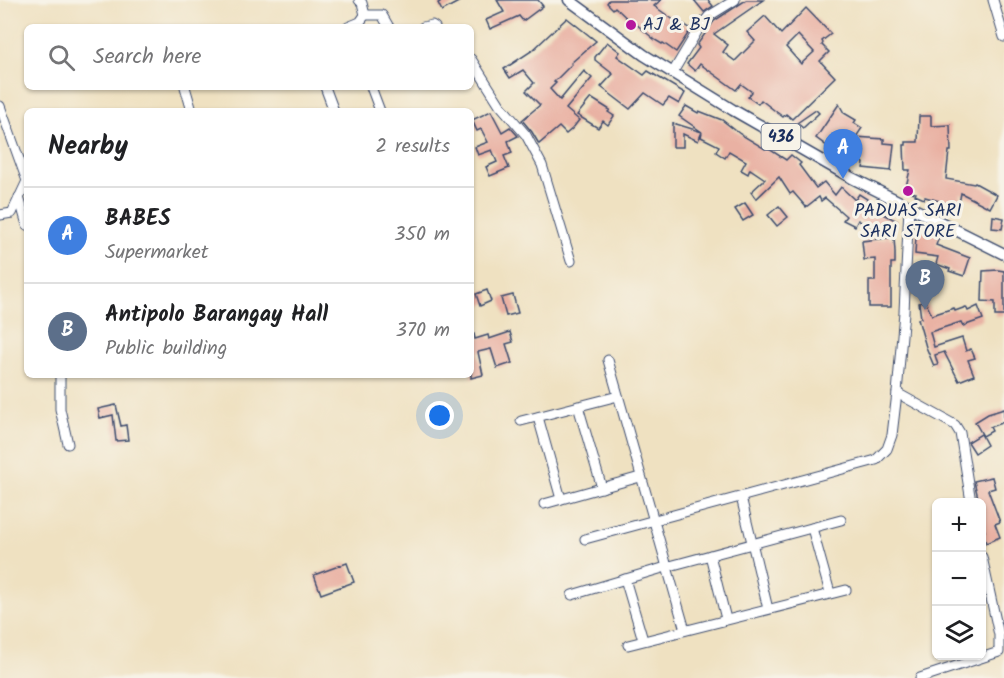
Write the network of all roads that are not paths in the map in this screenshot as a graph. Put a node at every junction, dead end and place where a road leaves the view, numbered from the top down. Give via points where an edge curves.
1 (359, 0) edge
2 (569, 0) edge
3 (735, 0) edge
4 (993, 0) edge
5 (1000, 13) edge
6 (365, 15) junction
7 (355, 24) edge
8 (387, 24) edge
9 (1004, 37) edge
10 (474, 65) edge
11 (673, 72) junction
12 (186, 90) edge
13 (326, 90) edge
14 (372, 90) edge
15 (0, 106) edge
16 (191, 108) edge
17 (333, 108) edge
18 (379, 108) edge
19 (24, 173) edge
20 (24, 187) edge
21 (19, 197) junction
22 (909, 207) junction
23 (24, 214) edge
24 (0, 215) edge
25 (1004, 254) edge
26 (571, 261) dead end
27 (608, 360) dead end
28 (60, 378) edge
29 (897, 393) junction
30 (618, 396) junction
31 (578, 406) junction
32 (538, 417) junction
33 (521, 421) dead end
34 (68, 444) dead end
35 (640, 477) junction
36 (602, 488) junction
37 (741, 497) junction
38 (970, 498) edge
39 (561, 500) junction
40 (544, 504) dead end
41 (652, 520) junction
42 (841, 520) dead end
43 (812, 528) junction
44 (585, 539) dead end
45 (753, 544) junction
46 (710, 555) junction
47 (666, 567) junction
48 (625, 579) junction
49 (986, 579) edge
50 (846, 590) dead end
51 (830, 594) junction
52 (572, 595) dead end
53 (768, 609) junction
54 (726, 619) junction
55 (684, 630) junction
56 (643, 640) junction
57 (628, 645) dead end
58 (920, 678) edge

1 - 6 street
2 - 11 main road, 436
3 - 11 street via 709,16
4 - 5 street
5 - 9 street
6 - 7 street
6 - 8 street via 382,15
10 - 26 street via 500,105 526,135 542,165
11 - 22 main road, 436 via 852,178
12 - 16 street
13 - 17 street
14 - 18 street
15 - 19 street
20 - 21 street
21 - 23 street
21 - 24 street via 12,213
22 - 25 main road, 436
22 - 29 street
27 - 30 street
28 - 34 street via 60,410
29 - 37 street via 892,435 887,449 876,460
29 - 38 street via 954,424 960,434
30 - 31 street
30 - 35 street
31 - 32 street
31 - 36 street
32 - 33 street
32 - 39 street
35 - 36 street
35 - 41 street
36 - 39 street
37 - 41 street
37 - 45 street
39 - 40 street
41 - 44 street
41 - 47 street
42 - 43 street
43 - 45 street
43 - 51 street
45 - 46 street
45 - 53 street
46 - 47 street
46 - 54 street
47 - 48 street
47 - 55 street
48 - 52 street
48 - 56 street
49 - 58 street via 999,652
50 - 51 street
51 - 53 street
53 - 54 street
54 - 55 street
55 - 56 street
56 - 57 street

